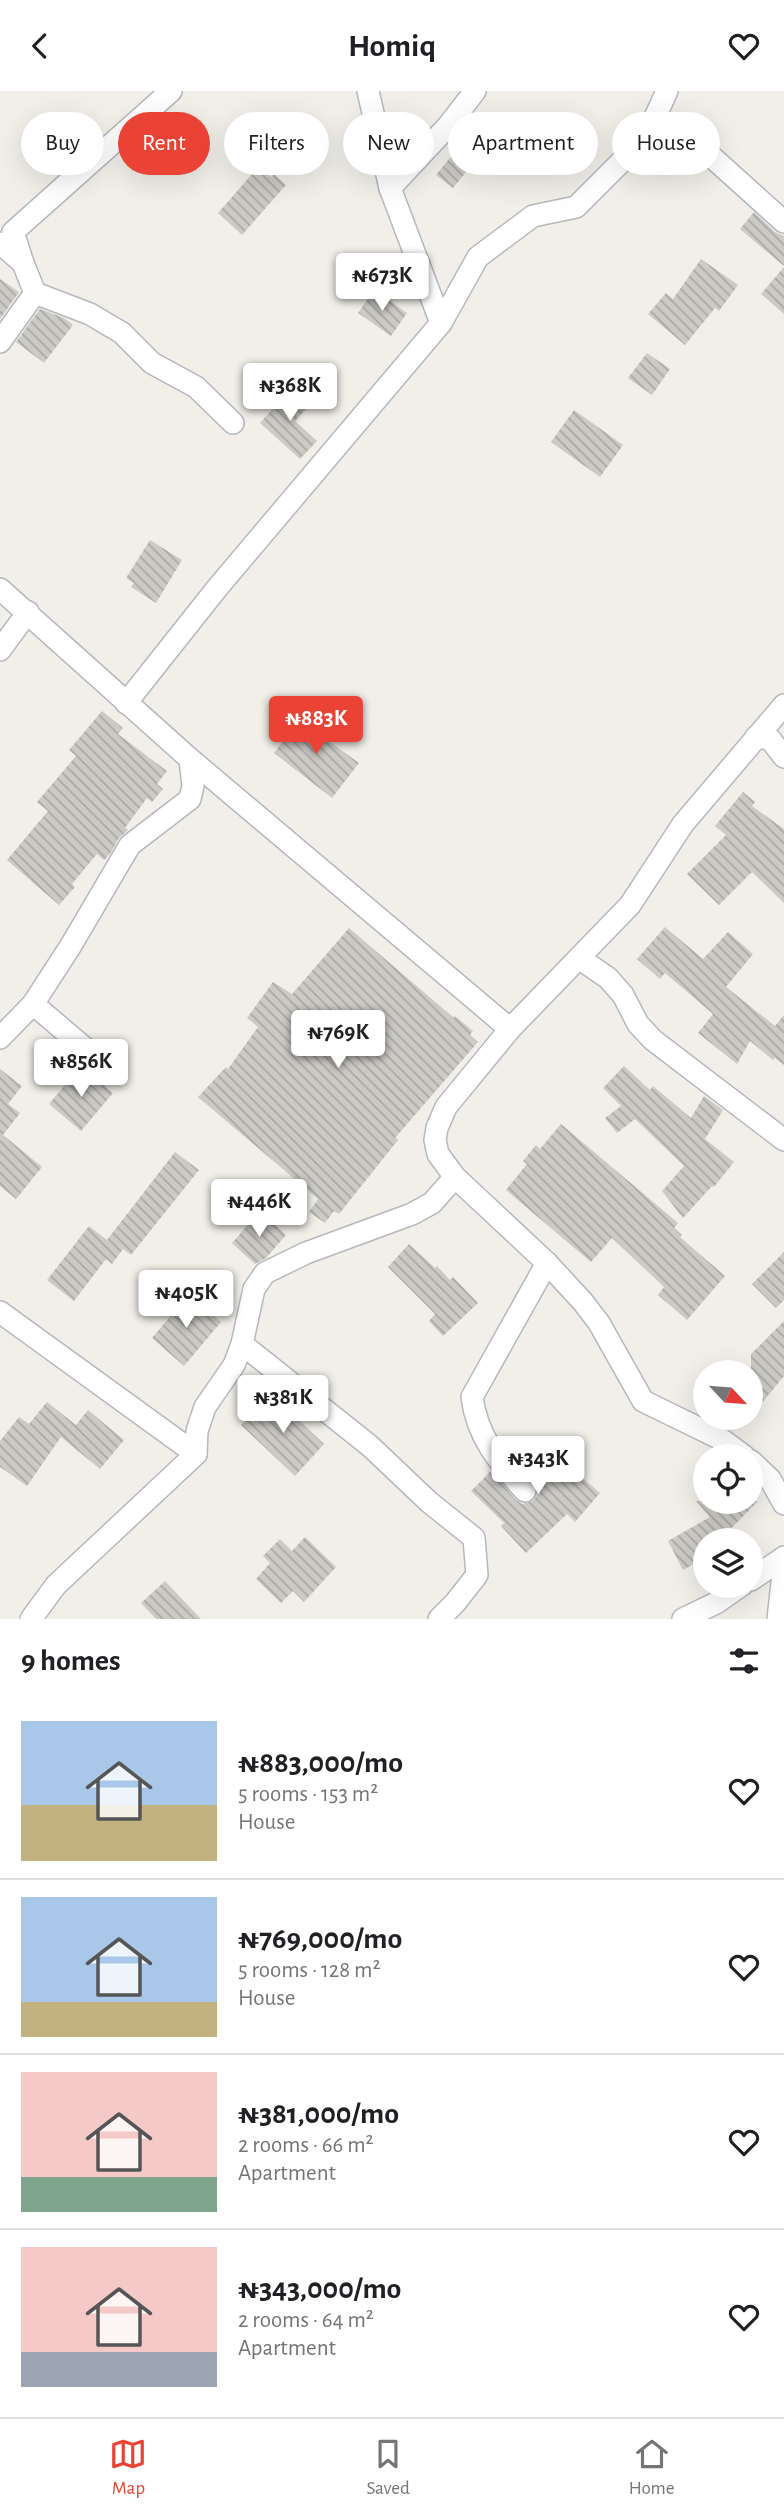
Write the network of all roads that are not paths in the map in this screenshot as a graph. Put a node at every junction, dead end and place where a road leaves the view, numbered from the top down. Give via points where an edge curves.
1 (170, 91) edge
2 (368, 91) edge
3 (475, 91) edge
4 (667, 91) edge
5 (657, 112) edge
6 (720, 164) edge
7 (612, 171) edge
8 (390, 188) junction
9 (784, 222) edge
10 (0, 243) edge
11 (23, 263) junction
12 (36, 293) junction
13 (441, 323) junction
14 (0, 342) edge
15 (233, 423) dead end
16 (0, 589) edge
17 (28, 613) junction
18 (0, 650) edge
19 (126, 703) junction
20 (784, 705) edge
21 (756, 737) junction
22 (784, 757) edge
23 (190, 759) junction
24 (579, 958) junction
25 (33, 1004) junction
26 (510, 1029) junction
27 (0, 1038) edge
28 (114, 1073) dead end
29 (784, 1140) edge
30 (455, 1177) junction
31 (547, 1263) junction
32 (0, 1312) edge
33 (242, 1345) junction
34 (728, 1444) edge
35 (195, 1454) junction
36 (763, 1472) edge
37 (525, 1491) dead end
38 (784, 1504) edge
39 (784, 1557) edge
40 (784, 1566) edge
41 (763, 1572) edge
42 (720, 1611) edge
43 (32, 1619) edge
44 (439, 1619) edge
45 (683, 1619) edge
46 (778, 1619) edge

1 - 11 street via 13,232
2 - 8 street
3 - 8 street
4 - 5 street
6 - 9 street
7 - 13 street via 576,207 533,216 478,257
8 - 13 street
10 - 11 street
11 - 12 street
12 - 14 street
12 - 15 street via 90,314 122,333 152,363 196,387
13 - 19 street
16 - 17 street
17 - 18 street
17 - 19 street
19 - 23 street
20 - 21 street
21 - 22 street via 771,739
21 - 24 street via 683,824 631,905
23 - 25 street via 190,799 131,845
23 - 26 street
24 - 26 street
24 - 29 street via 608,978 653,1040
25 - 27 street
25 - 28 street
26 - 30 street via 446,1107 437,1128 438,1154
30 - 31 street
30 - 33 street via 432,1203 412,1214 306,1252 265,1273 254,1289
31 - 34 street via 598,1322 643,1401
31 - 37 street via 471,1397 474,1415 494,1457
32 - 35 street
33 - 35 street via 205,1407
33 - 44 street via 370,1446 474,1538 477,1575
35 - 43 street via 56,1585
36 - 38 street
39 - 41 street
40 - 46 street
42 - 45 street

